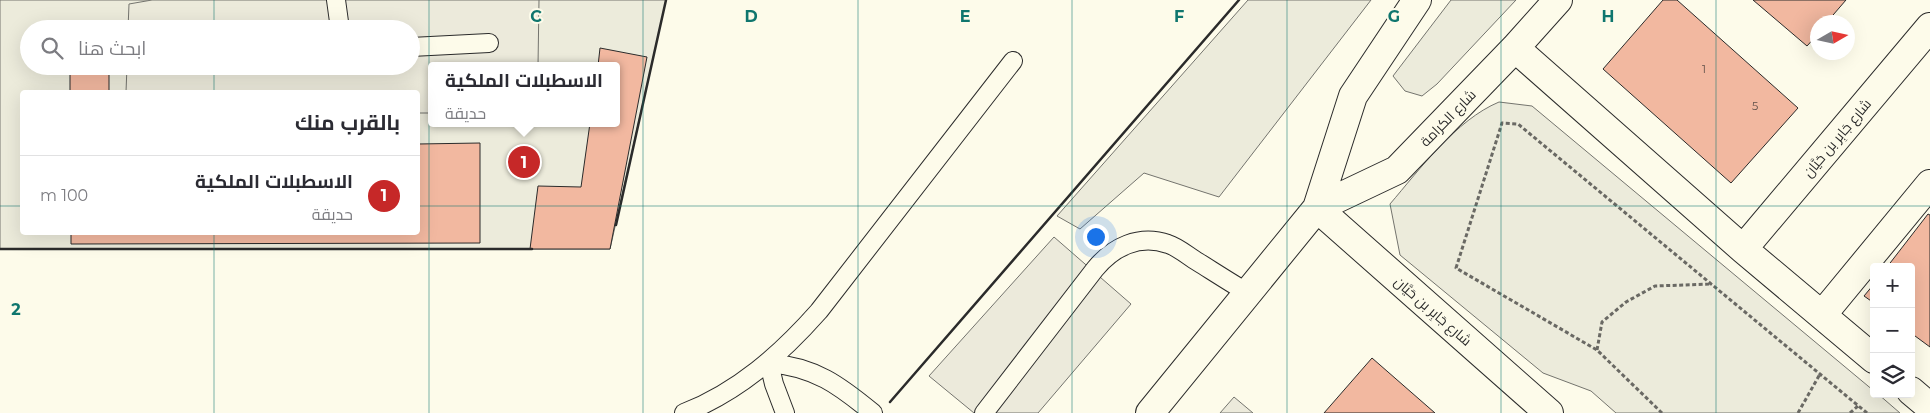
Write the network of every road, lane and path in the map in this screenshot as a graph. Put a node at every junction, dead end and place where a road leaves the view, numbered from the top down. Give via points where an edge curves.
1 (336, 0) edge
2 (1417, 0) edge
3 (1558, 0) edge
4 (339, 20) edge
5 (1930, 27) edge
6 (489, 43) dead end
7 (420, 46) edge
8 (1516, 48) junction
9 (1013, 61) dead end
10 (1930, 184) edge
11 (1317, 208) junction
12 (1743, 249) junction
13 (1712, 284) junction
14 (1248, 293) junction
15 (1822, 315) junction
16 (1597, 350) junction
17 (1870, 356) edge
18 (769, 363) junction
19 (1820, 374) junction
20 (1915, 394) edge
21 (1858, 406) junction
22 (1930, 407) edge
23 (684, 413) edge
24 (785, 413) edge
25 (873, 413) edge
26 (984, 413) edge
27 (1150, 413) edge
28 (1549, 413) edge
29 (1662, 413) edge
30 (1798, 413) edge
31 (1850, 413) edge
32 (1867, 413) edge

1 - 4 lane
2 - 11 street, شارع الكرامة via 1353,96
3 - 8 street, شارع الكرامة
5 - 12 street, شارع جَابِر بن حَيَّان
6 - 7 lane
8 - 11 street, شارع الكرامة via 1397,170
8 - 12 street
9 - 18 lane via 819,312
10 - 15 street
11 - 14 street, شارع الكرامة
11 - 28 street, شارع جَابِر بن حَيَّان
12 - 15 street
13 - 16 path via 1655,286 1626,302 1602,322
13 - 16 path via 1518,124 1502,123 1456,268
13 - 19 path
14 - 26 lane via 1169,244 1152,241 1120,247 1095,269
14 - 27 street, شارع الكرامة
15 - 17 street
16 - 29 path
18 - 23 lane via 730,390
18 - 24 lane
18 - 25 lane via 808,370 826,378
19 - 21 path
19 - 30 path
20 - 22 street
21 - 31 path
21 - 32 path

